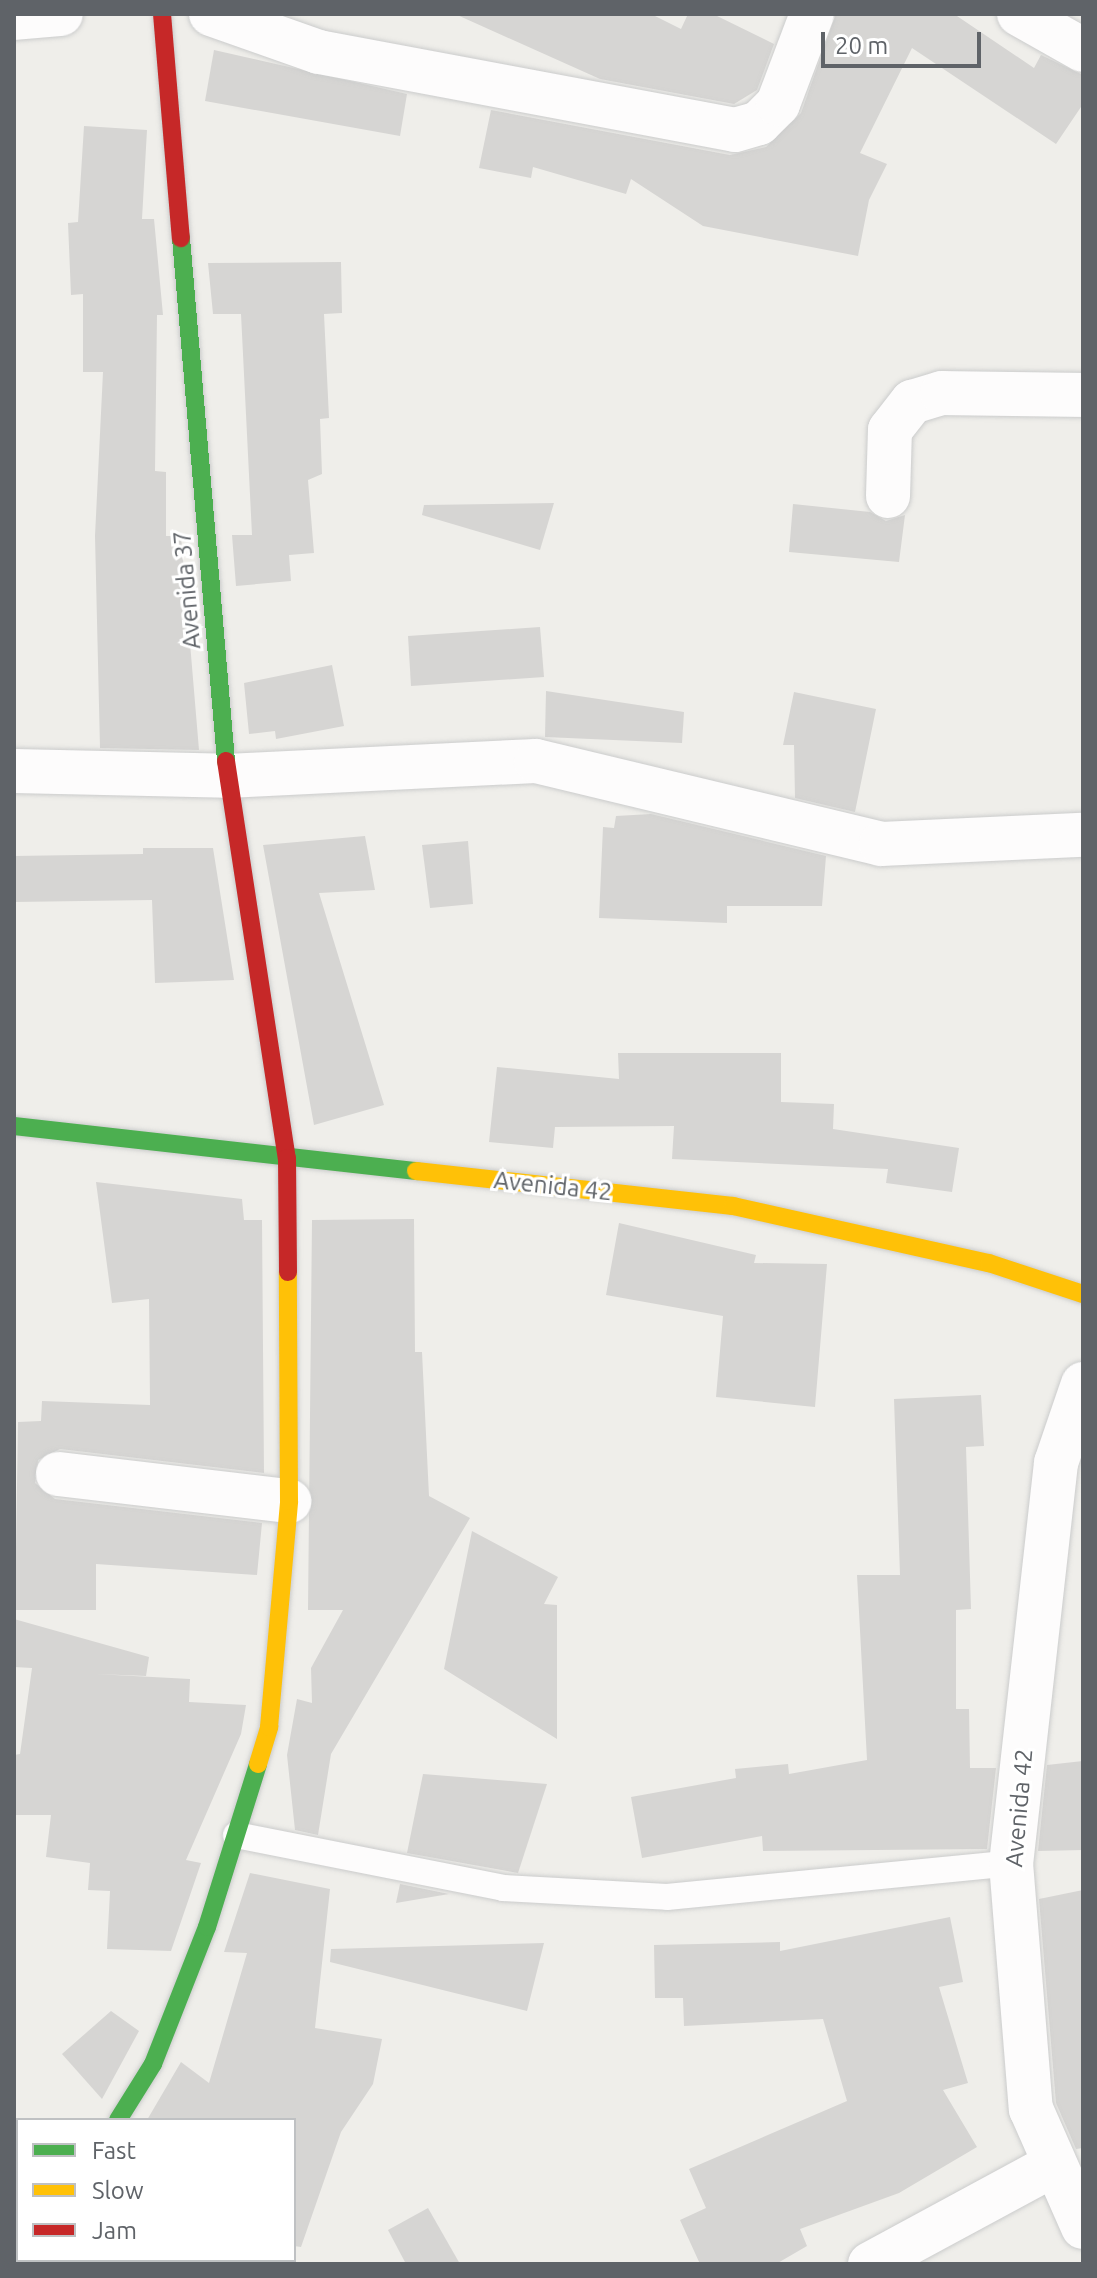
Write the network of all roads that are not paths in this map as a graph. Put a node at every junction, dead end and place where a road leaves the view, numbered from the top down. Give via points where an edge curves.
1 (61, 14) edge
2 (162, 14) edge
3 (211, 14) edge
4 (812, 14) edge
5 (1019, 14) edge
6 (14, 18) edge
7 (1083, 50) edge
8 (1083, 395) edge
9 (888, 496) dead end
10 (14, 771) edge
11 (227, 776) junction
12 (1083, 835) edge
13 (14, 1126) edge
14 (287, 1158) junction
15 (1083, 1294) edge
16 (1083, 1384) edge
17 (58, 1474) dead end
18 (289, 1501) junction
19 (236, 1835) junction
20 (1011, 1863) junction
21 (119, 2118) edge
22 (1053, 2165) junction
23 (1083, 2227) edge
24 (870, 2264) edge

1 - 6 street
2 - 11 street, Avenida 37
3 - 4 street via 319,52 735,130 759,123 778,104
5 - 7 street
8 - 9 street via 942,393 912,402 890,430
10 - 11 street
11 - 12 street via 536,761 881,844
11 - 14 street, Avenida 37
13 - 14 street, Avenida 42
14 - 15 street, Avenida 42 via 733,1206 989,1263
14 - 18 street, Avenida 37
16 - 20 street, Avenida 42 via 1056,1463
17 - 18 street
18 - 19 street, Avenida 37 via 269,1727
19 - 20 lane via 503,1888 667,1897
19 - 21 street, Avenida 37 via 153,2064
20 - 22 street, Avenida 42 via 1031,2109
22 - 23 street, Avenida 42
22 - 24 street

